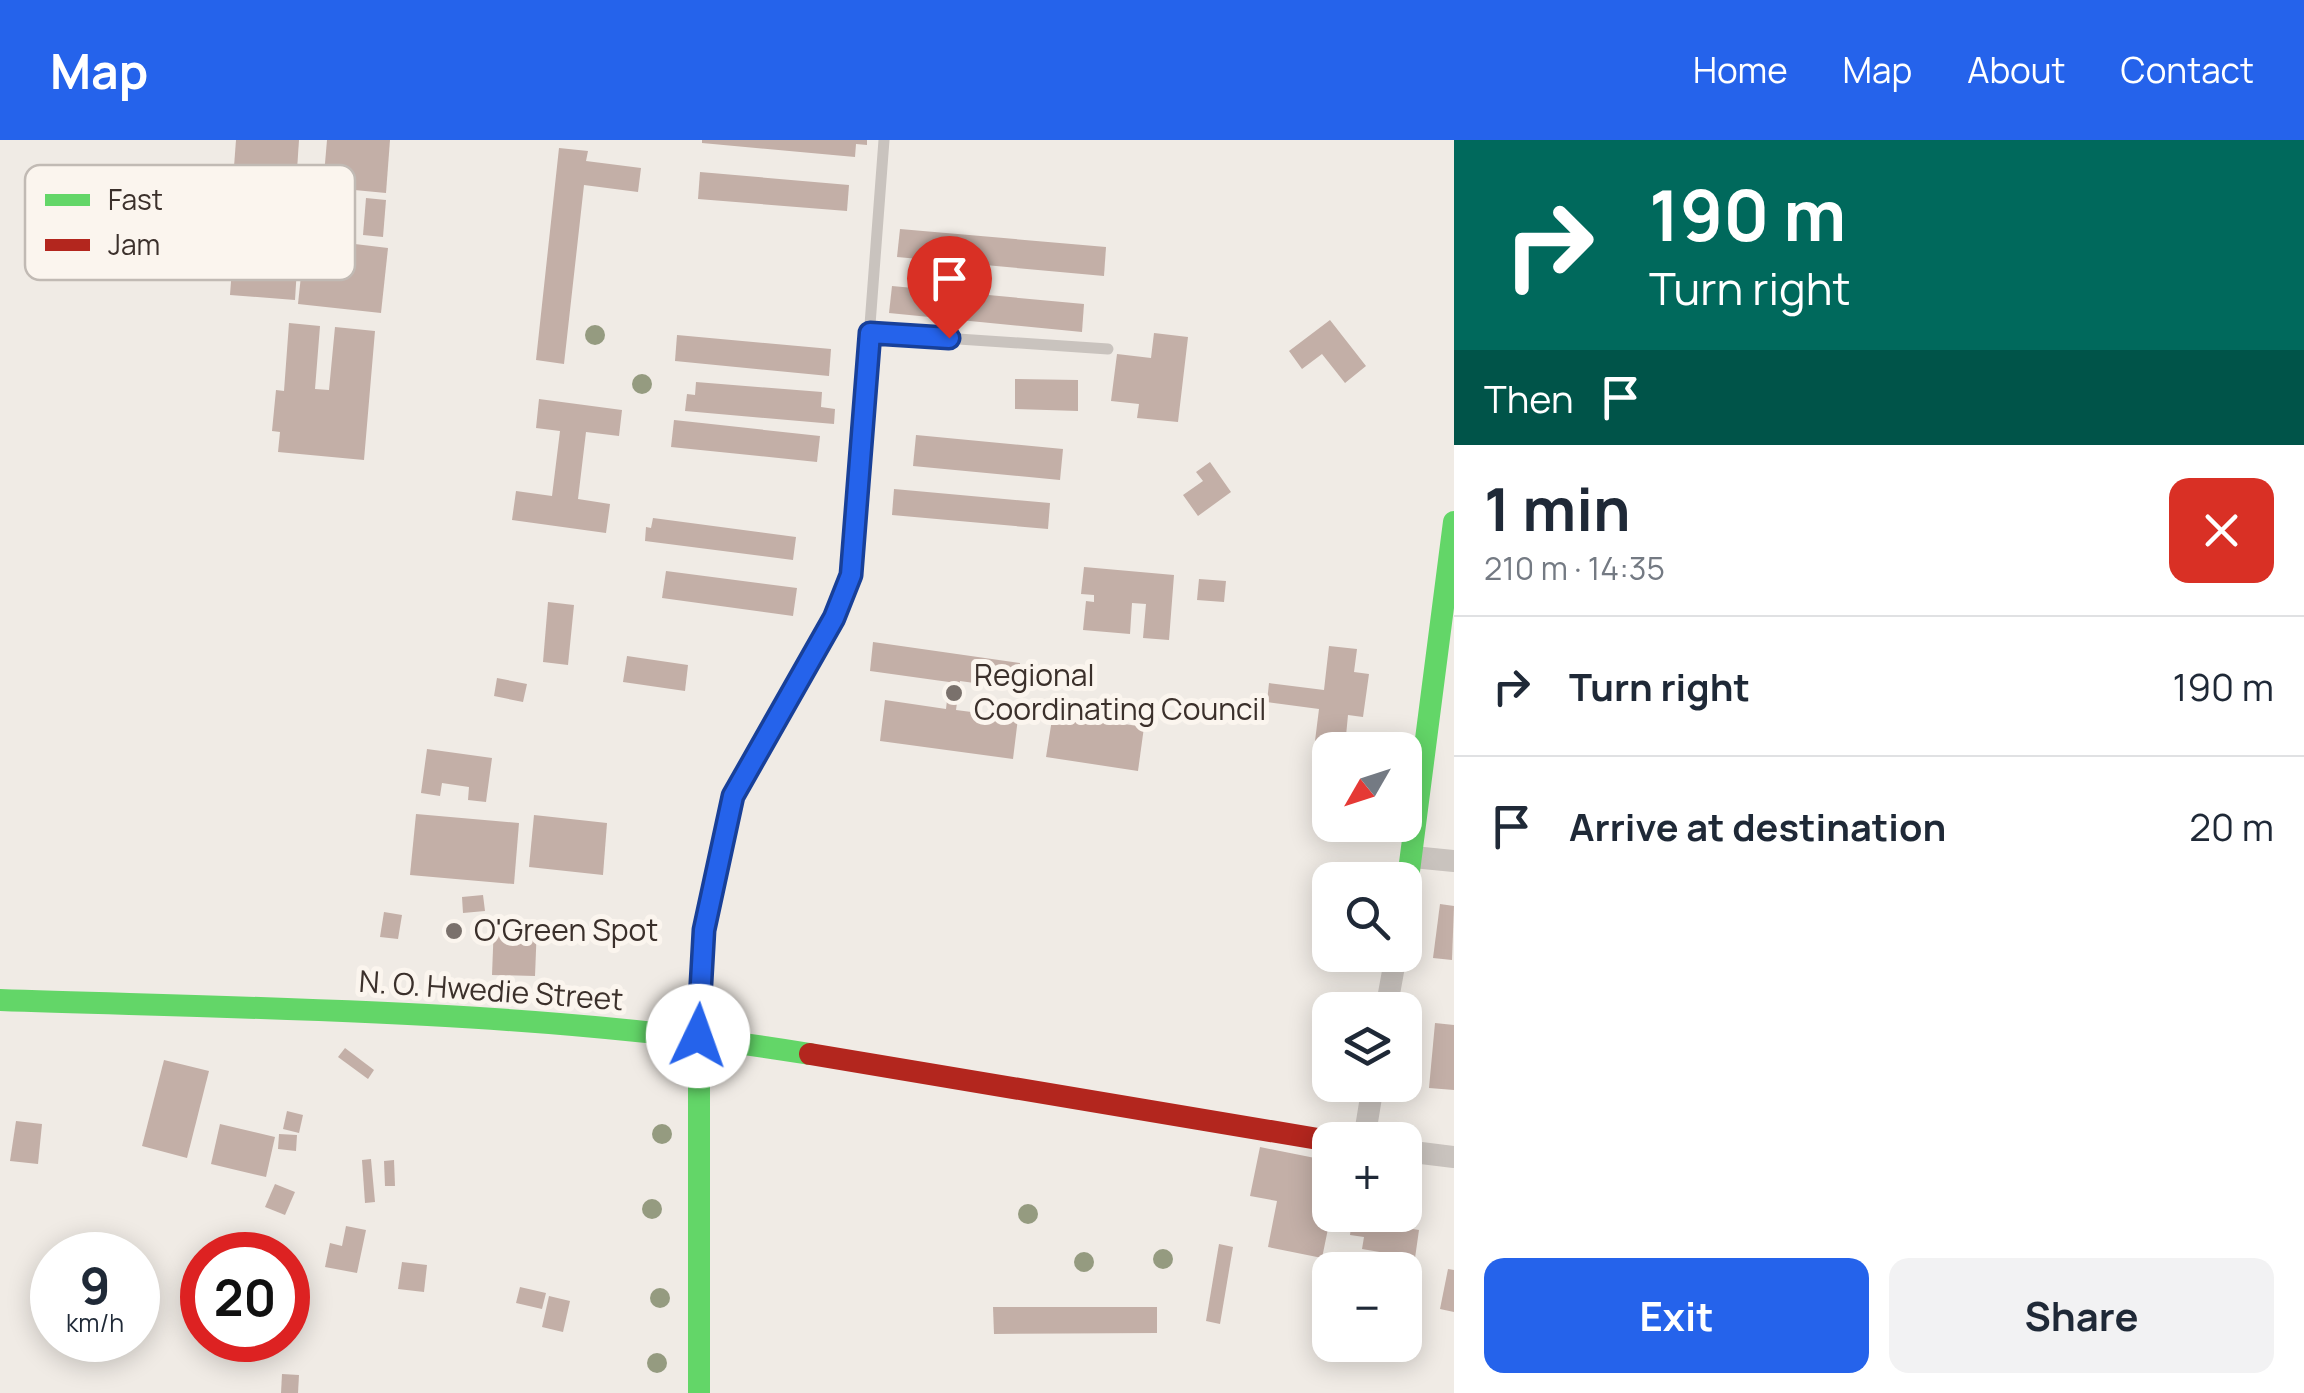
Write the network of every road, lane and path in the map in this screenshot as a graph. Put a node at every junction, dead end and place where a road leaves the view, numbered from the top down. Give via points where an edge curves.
1 (884, 140) edge
2 (870, 333) junction
3 (1108, 349) dead end
4 (1454, 522) edge
5 (1413, 857) junction
6 (1412, 862) edge
7 (1454, 862) edge
8 (0, 1000) edge
9 (698, 1036) junction
10 (1312, 1138) edge
11 (1422, 1154) edge
12 (1454, 1157) edge
13 (699, 1393) edge

1 - 2 lane
2 - 3 lane
2 - 9 lane via 851,575 834,618 733,796 704,930
4 - 5 street
5 - 6 street
5 - 7 street
8 - 9 street, N. O. Hwedie Street via 342,1011
9 - 10 street, N. O. Hwedie Street
9 - 13 street
11 - 12 street

